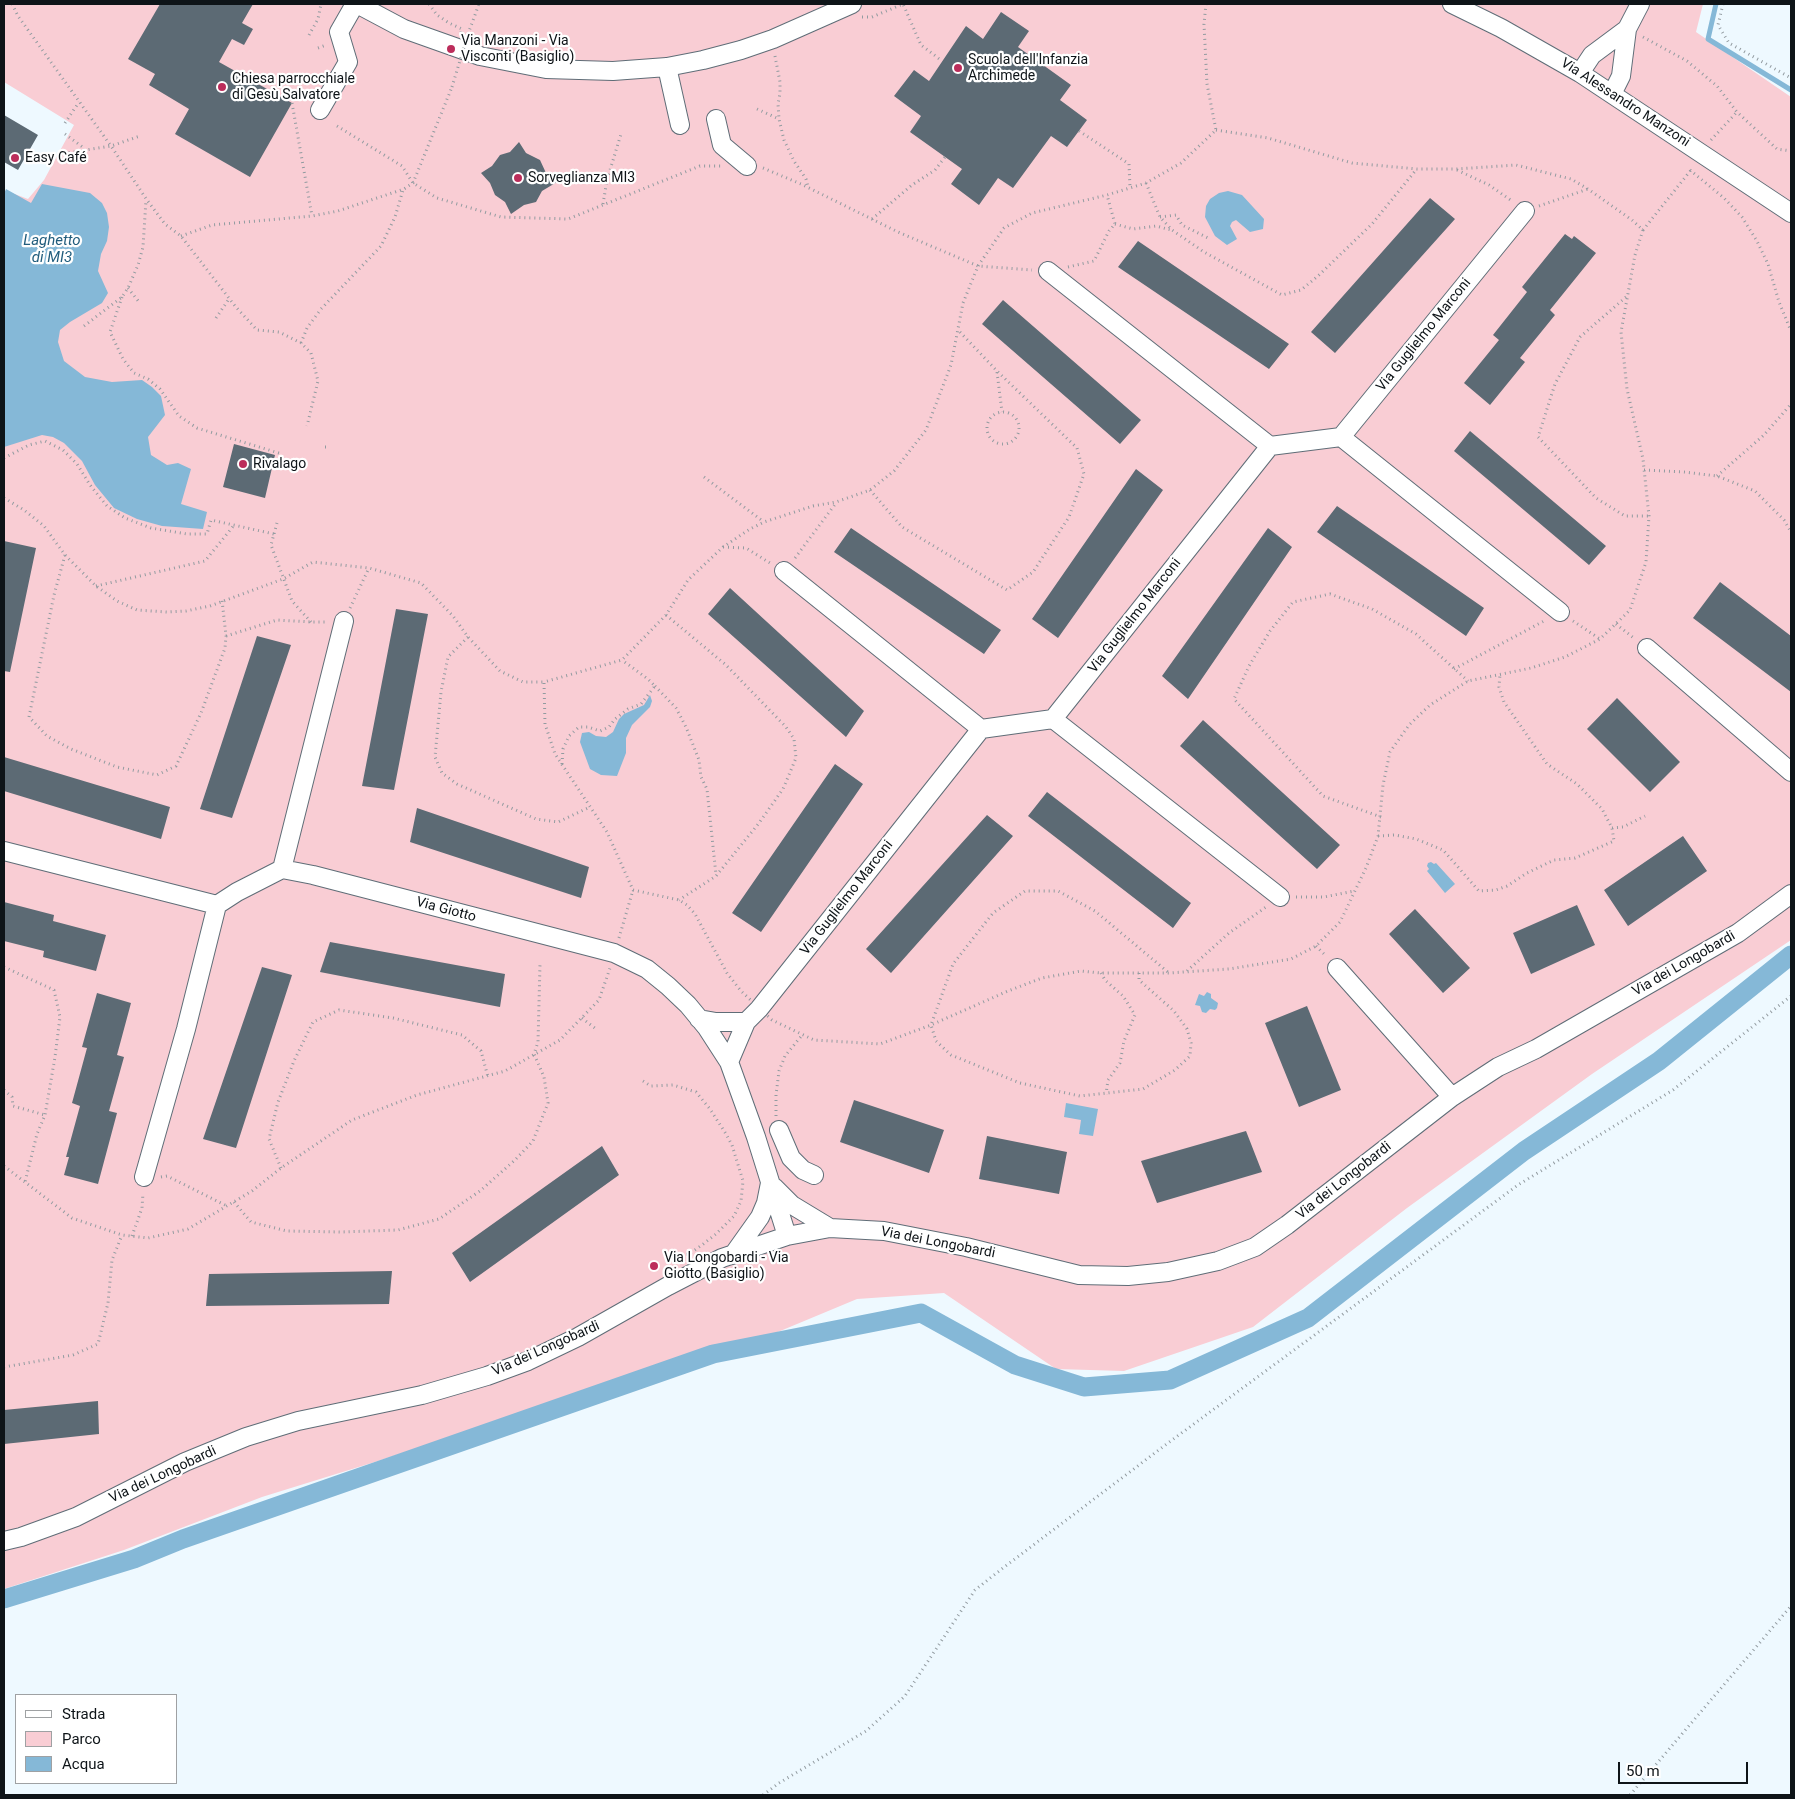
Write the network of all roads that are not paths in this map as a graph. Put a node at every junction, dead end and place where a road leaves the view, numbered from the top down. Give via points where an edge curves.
1 (356, 4) edge
2 (1452, 4) edge
3 (1640, 4) edge
4 (857, 11) edge
5 (1627, 29) junction
6 (667, 67) junction
7 (1580, 73) junction
8 (1612, 94) junction
9 (320, 110) dead end
10 (716, 119) dead end
11 (680, 125) dead end
12 (747, 166) road end
13 (1525, 211) dead end
14 (1791, 213) edge
15 (1048, 271) road end
16 (1341, 437) junction
17 (1270, 446) junction
18 (784, 571) road end
19 (1560, 612) road end
20 (344, 621) road end
21 (1647, 648) road end
22 (1053, 719) junction
23 (981, 729) junction
24 (1791, 772) edge
25 (4, 851) edge
26 (282, 869) junction
27 (1791, 894) edge
28 (1280, 897) road end
29 (217, 905) junction
30 (1337, 968) dead end
31 (699, 1018) junction
32 (746, 1022) junction
33 (729, 1062) junction
34 (1452, 1097) junction
35 (778, 1130) road end
36 (814, 1175) dead end
37 (144, 1177) road end
38 (770, 1183) junction
39 (830, 1228) junction
40 (787, 1236) junction
41 (732, 1255) junction
42 (4, 1541) edge

1 - 6 street via 404,29 480,56 546,69 613,71
1 - 9 street via 339,32 348,62
2 - 7 street, Via Alessandro Manzoni
3 - 5 street
4 - 6 street via 740,50
5 - 7 street via 1592,55
5 - 8 street via 1621,76
6 - 11 street
7 - 8 street, Via Alessandro Manzoni
8 - 14 street, Via Alessandro Manzoni via 1704,147
10 - 12 street via 722,145
13 - 16 street, Via Guglielmo Marconi
15 - 17 street
16 - 17 street
16 - 19 street
17 - 22 street, Via Guglielmo Marconi
18 - 23 street
20 - 26 street
21 - 24 street
22 - 23 street
22 - 28 street
23 - 32 street, Via Guglielmo Marconi
25 - 29 street
26 - 29 street
26 - 31 street, Via Giotto via 614,953 647,969
27 - 34 street, Via dei Longobardi via 1738,933 1536,1049 1498,1067
29 - 37 street
30 - 34 street
31 - 32 street via 735,1024
31 - 33 street, Via Giotto
32 - 33 street, Via Guglielmo Marconi
33 - 38 street, Via Giotto
34 - 39 street, Via dei Longobardi via 1255,1247 1218,1261 1168,1272 1128,1276 1079,1275 884,1230
35 - 36 street via 790,1158
38 - 39 street, Via Giotto via 792,1206
38 - 40 street, Via Giotto
38 - 41 street via 760,1216
39 - 40 street, Via dei Longobardi
40 - 41 street, Via dei Longobardi
41 - 42 street, Via dei Longobardi via 528,1361 422,1394 298,1421 246,1436 185,1462 76,1517

